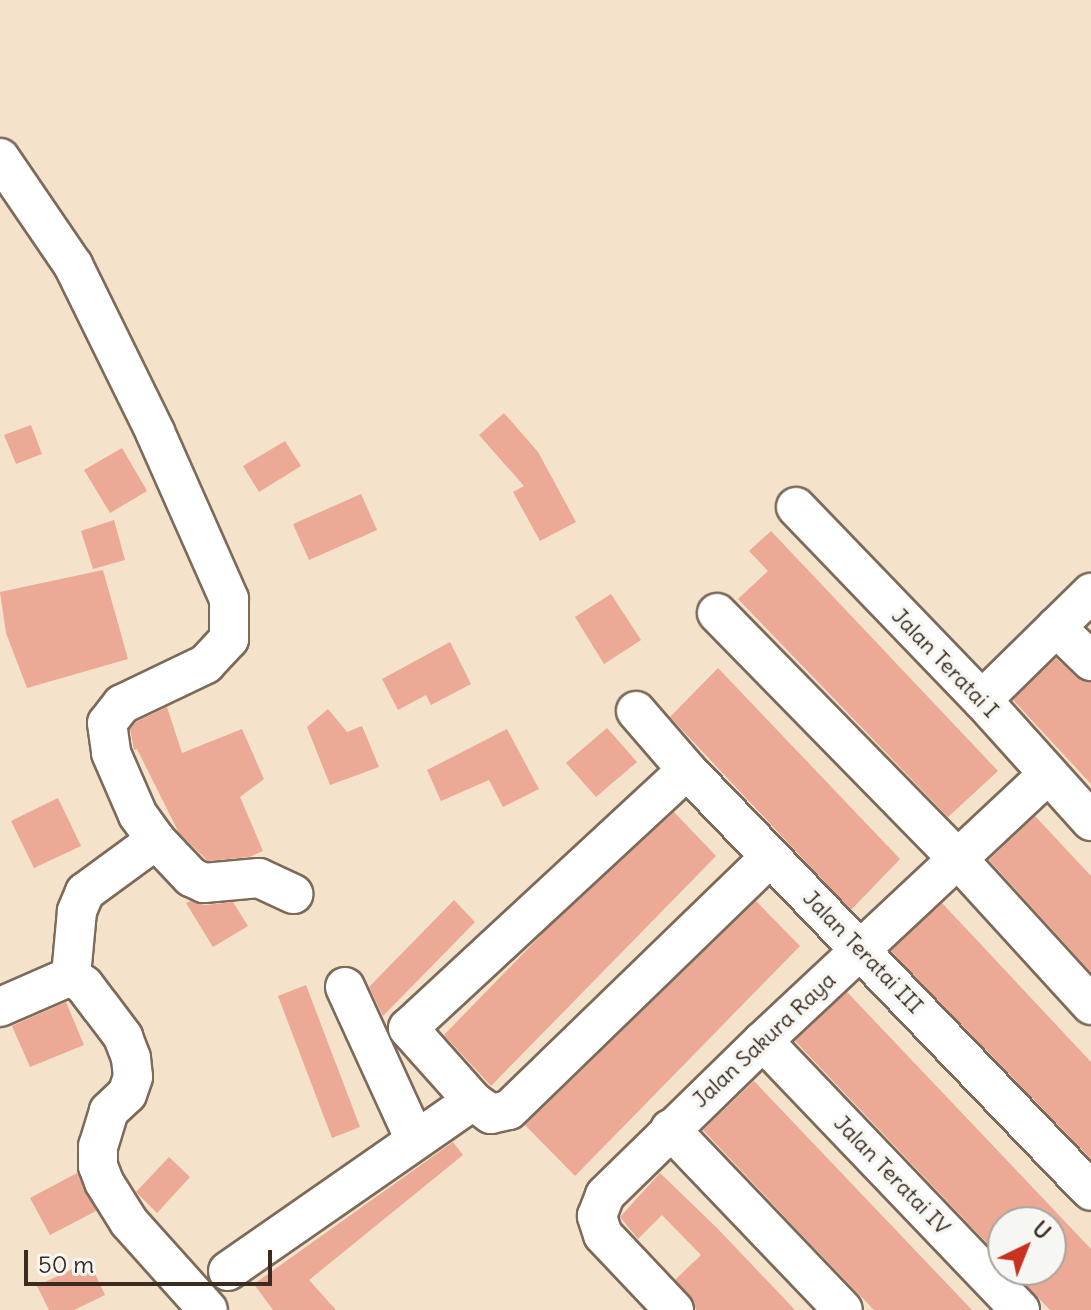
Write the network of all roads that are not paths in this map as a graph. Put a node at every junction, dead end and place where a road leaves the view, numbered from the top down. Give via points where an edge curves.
1 (0, 158) edge
2 (796, 507) dead end
3 (1090, 597) edge
4 (717, 613) dead end
5 (1056, 627) junction
6 (1091, 661) edge
7 (982, 700) junction
8 (636, 711) dead end
9 (687, 770) junction
10 (1047, 775) junction
11 (1091, 821) edge
12 (156, 840) junction
13 (770, 857) junction
14 (957, 858) junction
15 (294, 894) dead end
16 (861, 949) junction
17 (71, 976) junction
18 (345, 987) dead end
19 (1091, 1005) edge
20 (0, 1007) edge
21 (408, 1028) junction
22 (763, 1041) junction
23 (377, 1054) junction
24 (473, 1101) junction
25 (670, 1129) junction
26 (415, 1140) junction
27 (1091, 1191) edge
28 (228, 1271) dead end
29 (208, 1310) edge
30 (674, 1310) edge
31 (843, 1310) edge
32 (1020, 1310) edge

1 - 12 street via 73,265 229,599 229,639 206,664 122,704 107,723 111,753 138,815
2 - 7 street, Jalan Teratai I
3 - 5 street
4 - 14 street
5 - 6 street
5 - 7 street
7 - 10 street, Jalan Teratai I
8 - 9 street, Jalan Teratai III
9 - 13 street, Jalan Teratai III
9 - 21 street
10 - 11 street, Jalan Teratai I
10 - 14 street, Jalan Sakura Raya
12 - 15 street via 191,877 204,883 259,878
12 - 17 street via 85,892 77,911
13 - 16 street, Jalan Teratai III
13 - 24 street via 509,1110 491,1114
14 - 16 street, Jalan Sakura Raya
14 - 19 street
16 - 22 street, Jalan Sakura Raya
16 - 27 street, Jalan Teratai III
17 - 20 street
17 - 29 street via 84,985 123,1037 131,1058 133,1077 127,1094 109,1111 98,1146 104,1182 129,1222
18 - 23 street
21 - 23 street
21 - 24 street
22 - 25 street, Jalan Sakura Raya
22 - 32 street, Jalan Teratai IV
23 - 26 street
24 - 26 street
25 - 30 street, Jalan Sakura Raya via 605,1195 597,1216 603,1235
25 - 31 street
26 - 28 street

